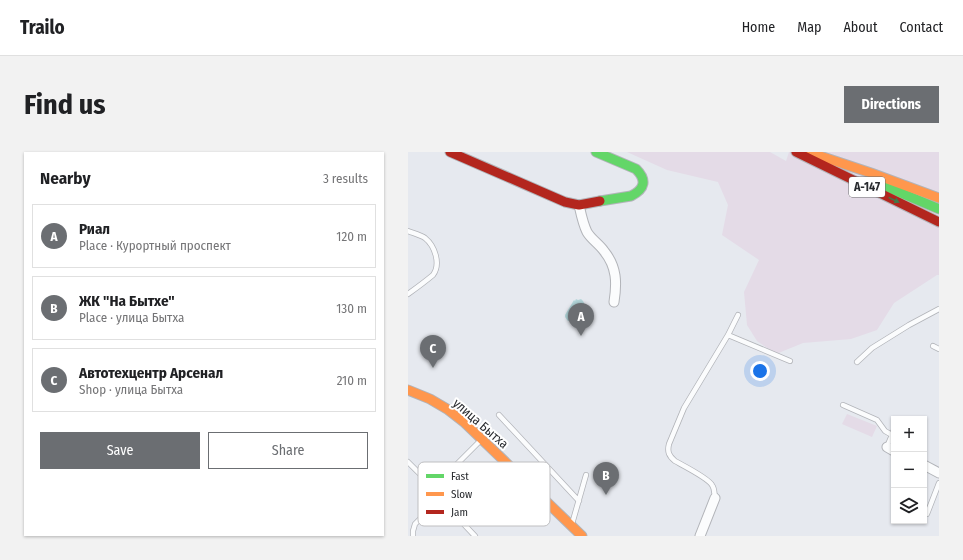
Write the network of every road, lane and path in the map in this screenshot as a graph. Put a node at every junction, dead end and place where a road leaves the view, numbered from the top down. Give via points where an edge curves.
1 (450, 152) edge
2 (596, 152) edge
3 (796, 152) edge
4 (806, 152) edge
5 (939, 198) edge
6 (579, 205) junction
7 (939, 209) edge
8 (939, 222) edge
9 (408, 231) edge
10 (408, 294) edge
11 (614, 302) dead end
12 (939, 309) edge
13 (738, 315) dead end
14 (728, 335) junction
15 (933, 346) dead end
16 (939, 349) edge
17 (790, 361) dead end
18 (857, 362) dead end
19 (408, 390) edge
20 (843, 405) dead end
21 (499, 415) dead end
22 (891, 432) edge
23 (482, 439) junction
24 (408, 462) edge
25 (459, 462) edge
26 (506, 462) edge
27 (543, 462) edge
28 (927, 467) edge
29 (550, 469) edge
30 (418, 472) edge
31 (939, 473) edge
32 (586, 475) dead end
33 (939, 483) edge
34 (714, 498) joint
35 (579, 500) junction
36 (550, 505) edge
37 (927, 514) dead end
38 (418, 521) edge
39 (466, 526) edge
40 (572, 526) junction
41 (413, 536) edge
42 (475, 536) edge
43 (582, 536) edge
44 (700, 536) edge

1 - 6 street via 565,202
2 - 6 street via 636,169 641,173 644,183 636,194
3 -> 8 street, А-147
4 - 5 street, А-147
4 - 7 street, А-147
6 - 11 street via 588,234 612,262 616,288
9 - 10 lane via 425,238 432,246 437,267 433,275
12 - 18 lane via 872,348
13 - 14 lane
14 - 17 lane
14 - 34 lane via 684,408 668,449 671,458 712,484
15 - 16 lane
19 - 23 street, улица Бытха via 447,409
20 - 22 lane via 877,420 885,431
21 - 27 lane
23 - 25 lane
23 - 26 street, улица Бытха
24 - 30 lane
28 - 31 street
29 - 35 lane
32 - 35 lane
33 - 37 lane
34 - 44 street
35 - 40 lane
36 - 40 street, улица Бытха
38 - 41 lane
39 - 42 lane
40 - 43 street, улица Бытха

